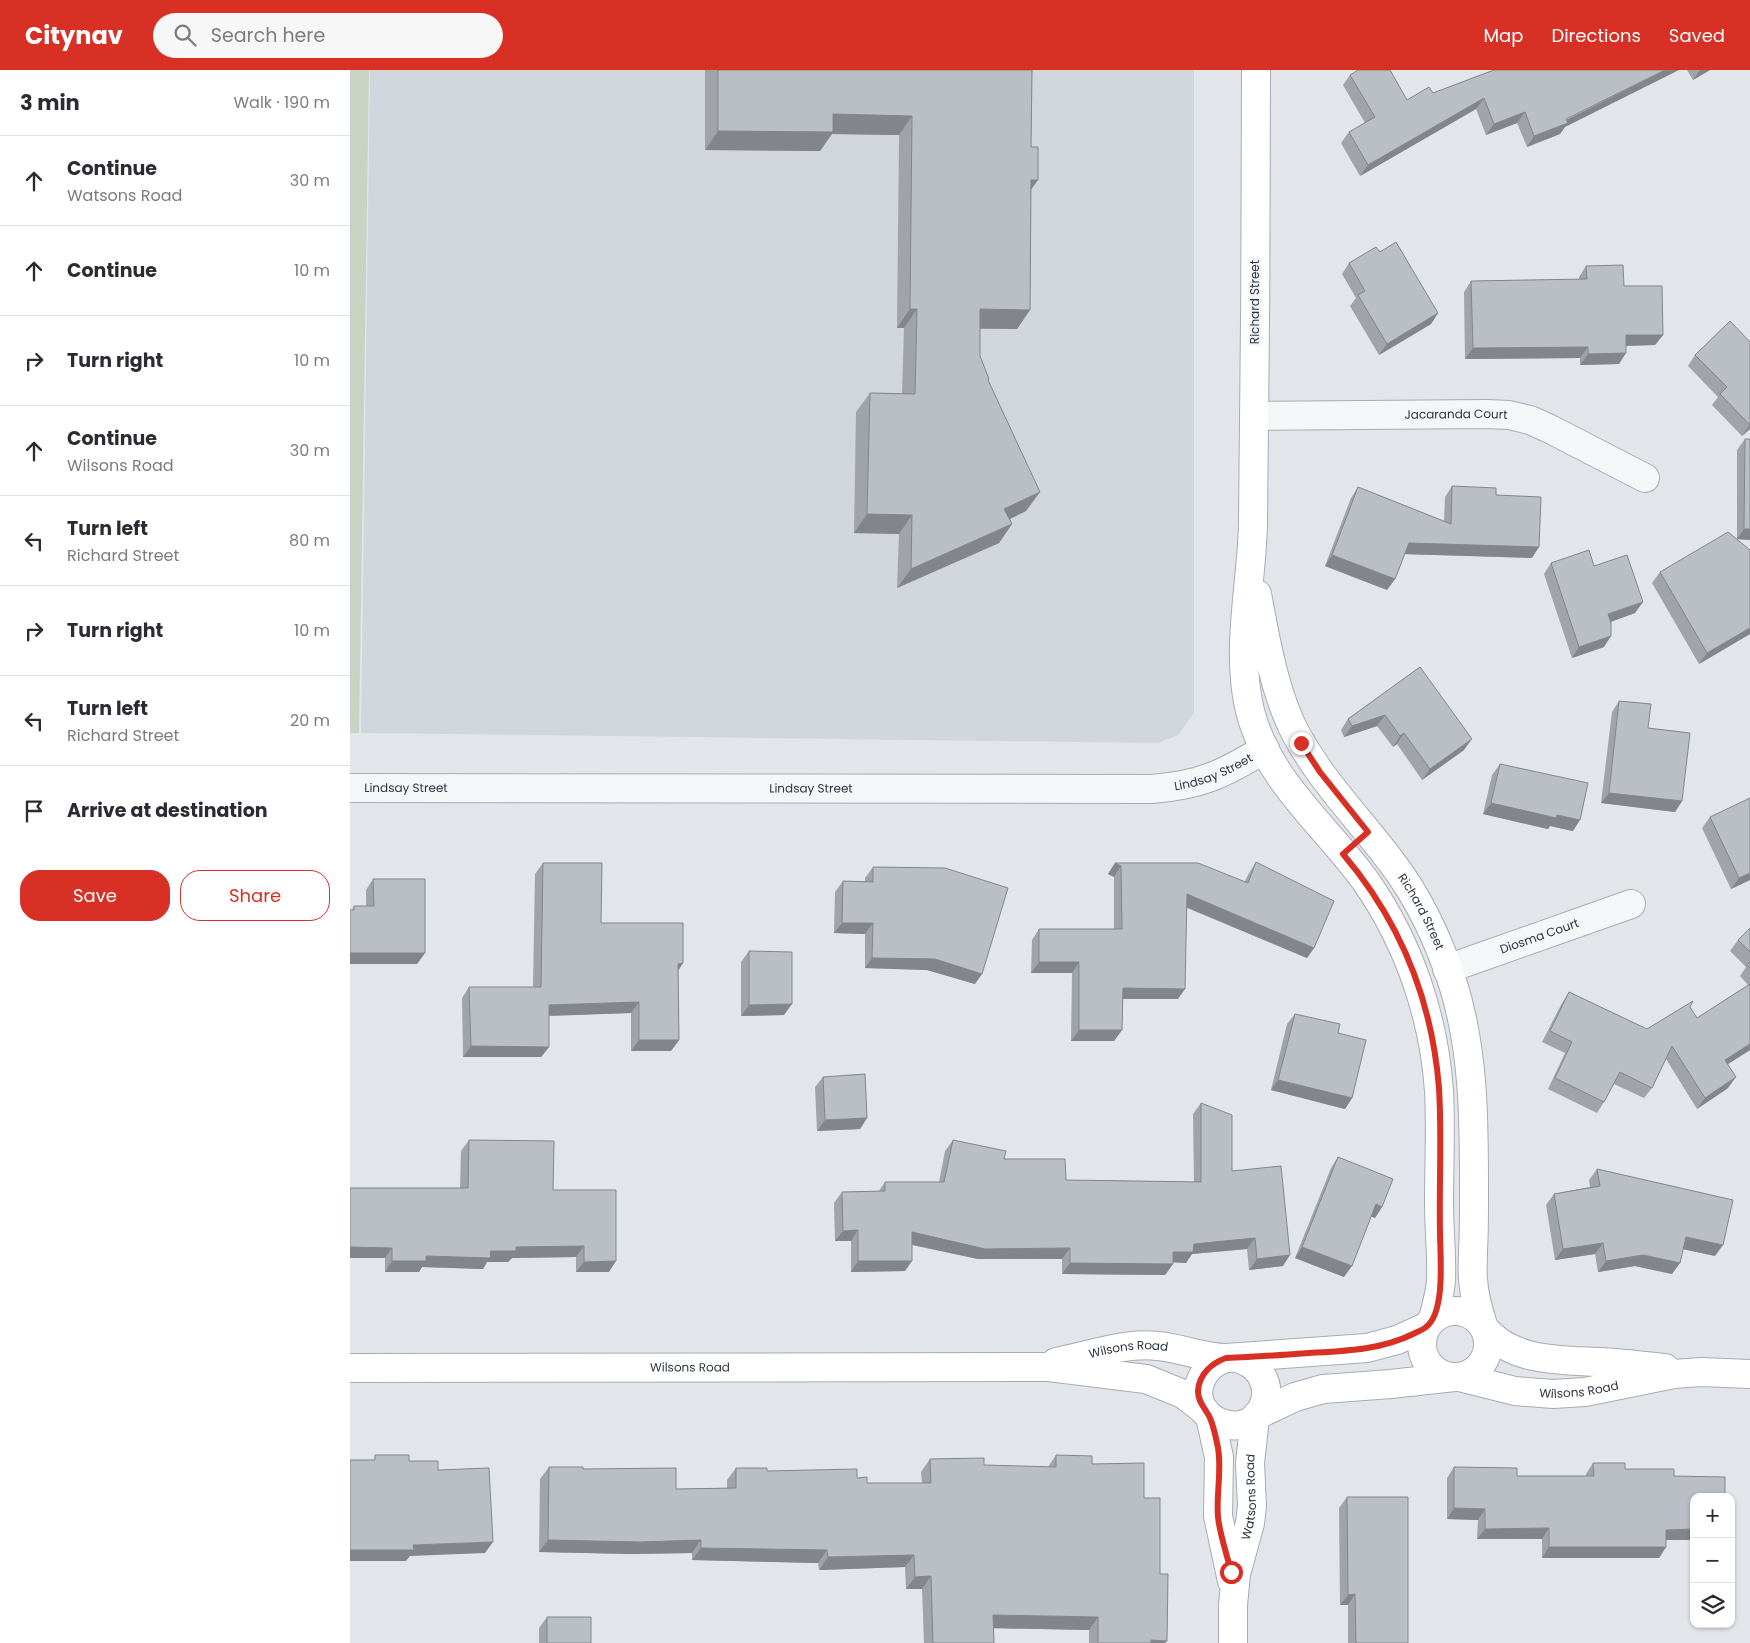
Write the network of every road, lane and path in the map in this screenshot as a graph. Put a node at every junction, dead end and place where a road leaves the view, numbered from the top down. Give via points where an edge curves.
1 (1256, 70) edge
2 (1254, 416) junction
3 (1645, 478) dead end
4 (1252, 535) junction
5 (1295, 732) junction
6 (1265, 749) junction
7 (350, 788) edge
8 (1368, 832) junction
9 (1343, 854) junction
10 (1630, 904) dead end
11 (1447, 969) junction
12 (1417, 981) junction
13 (1430, 1323) junction
14 (1484, 1327) junction
15 (1231, 1358) junction
16 (1030, 1366) junction
17 (350, 1368) edge
18 (1701, 1372) junction
19 (1750, 1374) edge
20 (1457, 1377) junction
21 (1207, 1414) junction
22 (1256, 1416) junction
23 (1233, 1605) junction
24 (1233, 1643) edge

1 - 2 street, Richard Street
2 - 3 street, Jacaranda Court via 1509,415 1550,429
2 - 4 street, Richard Street
4 - 5 street, Richard Street via 1256,589 1266,642
4 - 6 street, Richard Street via 1243,654 1250,712
5 - 6 street
5 - 8 street, Richard Street via 1320,772
6 - 7 street, Lindsay Street via 1206,780 1152,789
6 - 9 street, Richard Street via 1290,792
8 - 9 street
8 - 11 street, Richard Street via 1419,904
9 - 12 street, Richard Street via 1381,906
10 - 11 street, Diosma Court
11 - 12 street
11 - 14 street, Richard Street via 1463,1023 1472,1079 1472,1271
12 - 13 street, Richard Street via 1427,1014 1439,1090 1441,1282
13 - 14 street via 1450,1311 1459,1310 1476,1318
13 - 15 street, Wilsons Road via 1407,1337 1367,1348
13 - 20 street via 1422,1344 1426,1360 1438,1372
14 - 18 street, Wilsons Road via 1501,1344 1542,1358
14 - 20 street via 1488,1347 1482,1364
15 - 16 street, Wilsons Road via 1142,1345 1110,1348
15 - 21 street via 1219,1360 1207,1369 1200,1382 1199,1397
15 - 22 street via 1250,1363 1261,1373 1266,1395
16 - 17 street, Wilsons Road
16 - 21 street, Wilsons Road via 1146,1379 1184,1394
18 - 19 street, Wilsons Road
18 - 20 street, Wilsons Road via 1674,1374 1586,1392 1553,1394 1509,1390
20 - 22 street, Wilsons Road via 1323,1389 1295,1397
21 - 22 street via 1216,1422 1230,1426 1245,1424
21 - 23 street, Watsons Road via 1219,1457 1218,1516 1231,1572
22 - 23 street, Watsons Road via 1250,1463 1251,1514 1236,1574
23 - 24 street, Watsons Road

